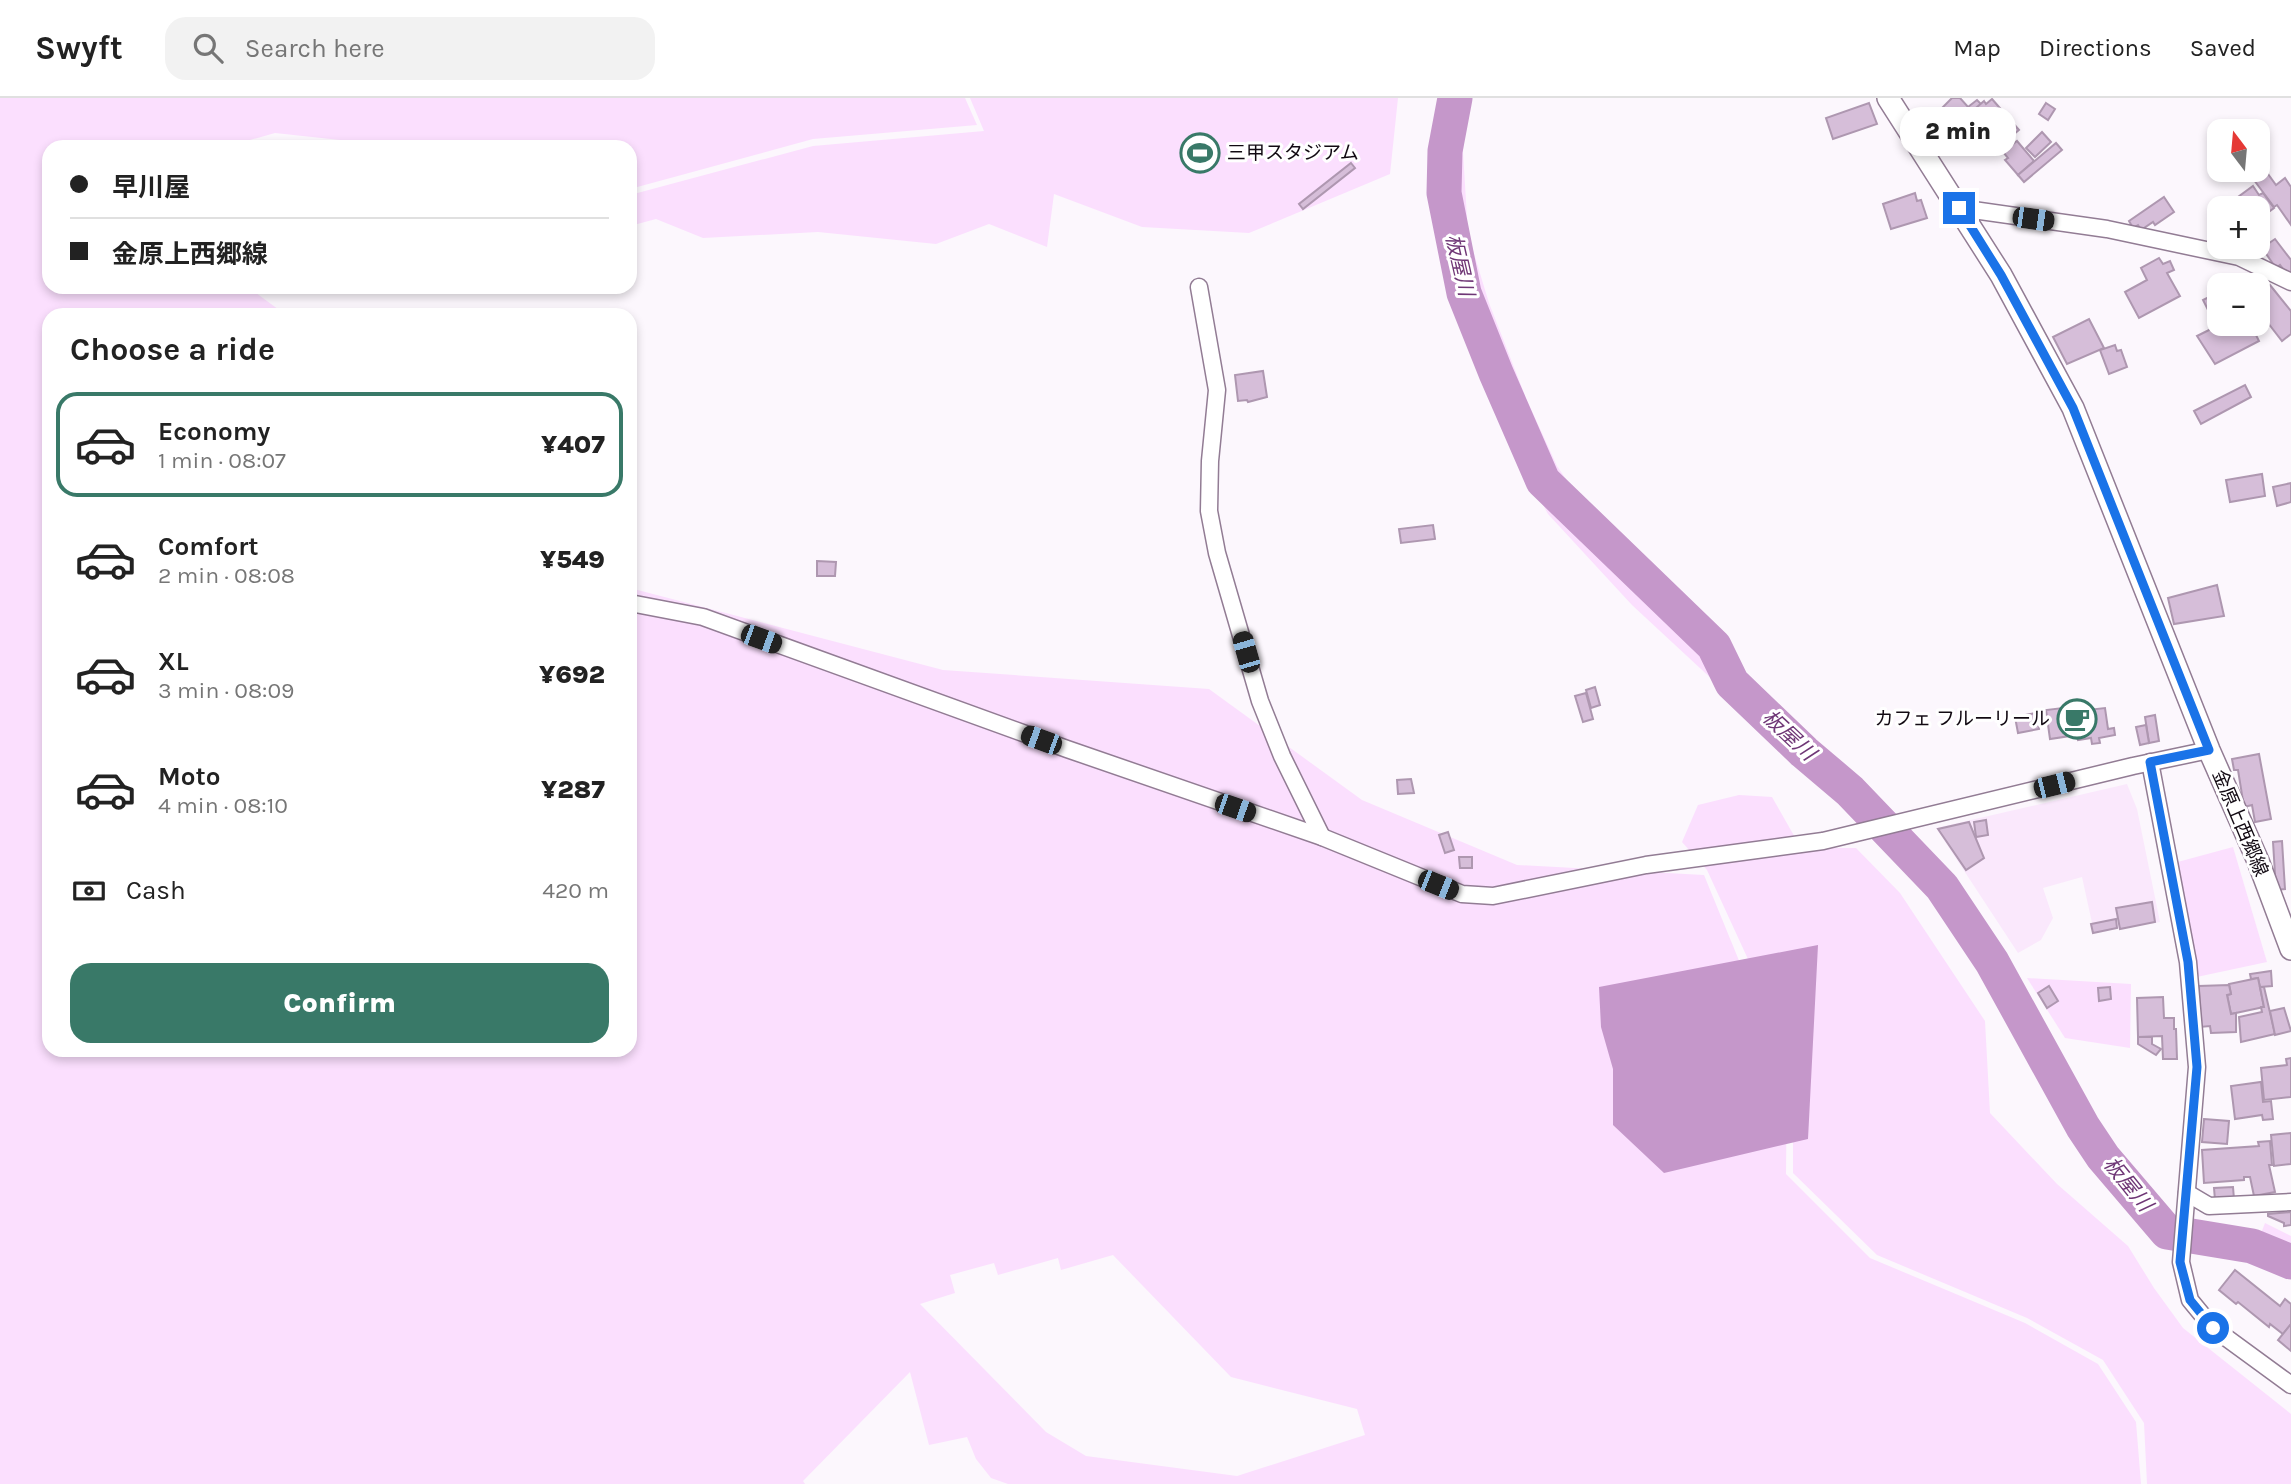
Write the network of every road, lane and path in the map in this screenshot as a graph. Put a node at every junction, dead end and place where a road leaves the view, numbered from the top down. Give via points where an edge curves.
1 (1888, 98) edge
2 (1959, 208) junction
3 (2291, 282) edge
4 (1199, 287) dead end
5 (637, 604) edge
6 (2209, 750) junction
7 (2150, 762) junction
8 (1322, 837) junction
9 (2291, 950) edge
10 (2187, 1198) junction
11 (2291, 1202) edge
12 (2291, 1385) edge

1 - 2 main road, 金原上西郷線
2 - 3 street via 2107,229 2239,257
2 - 6 main road, 金原上西郷線 via 2073,408
4 - 8 street via 1217,390 1209,511 1217,552 1260,701
5 - 8 street via 703,617
6 - 7 street
6 - 9 main road, 金原上西郷線
7 - 8 street via 1823,841 1646,865 1493,896 1462,894
7 - 10 street via 2188,962 2197,1067
10 - 11 street via 2209,1206
10 - 12 street via 2180,1262 2190,1300 2213,1328

